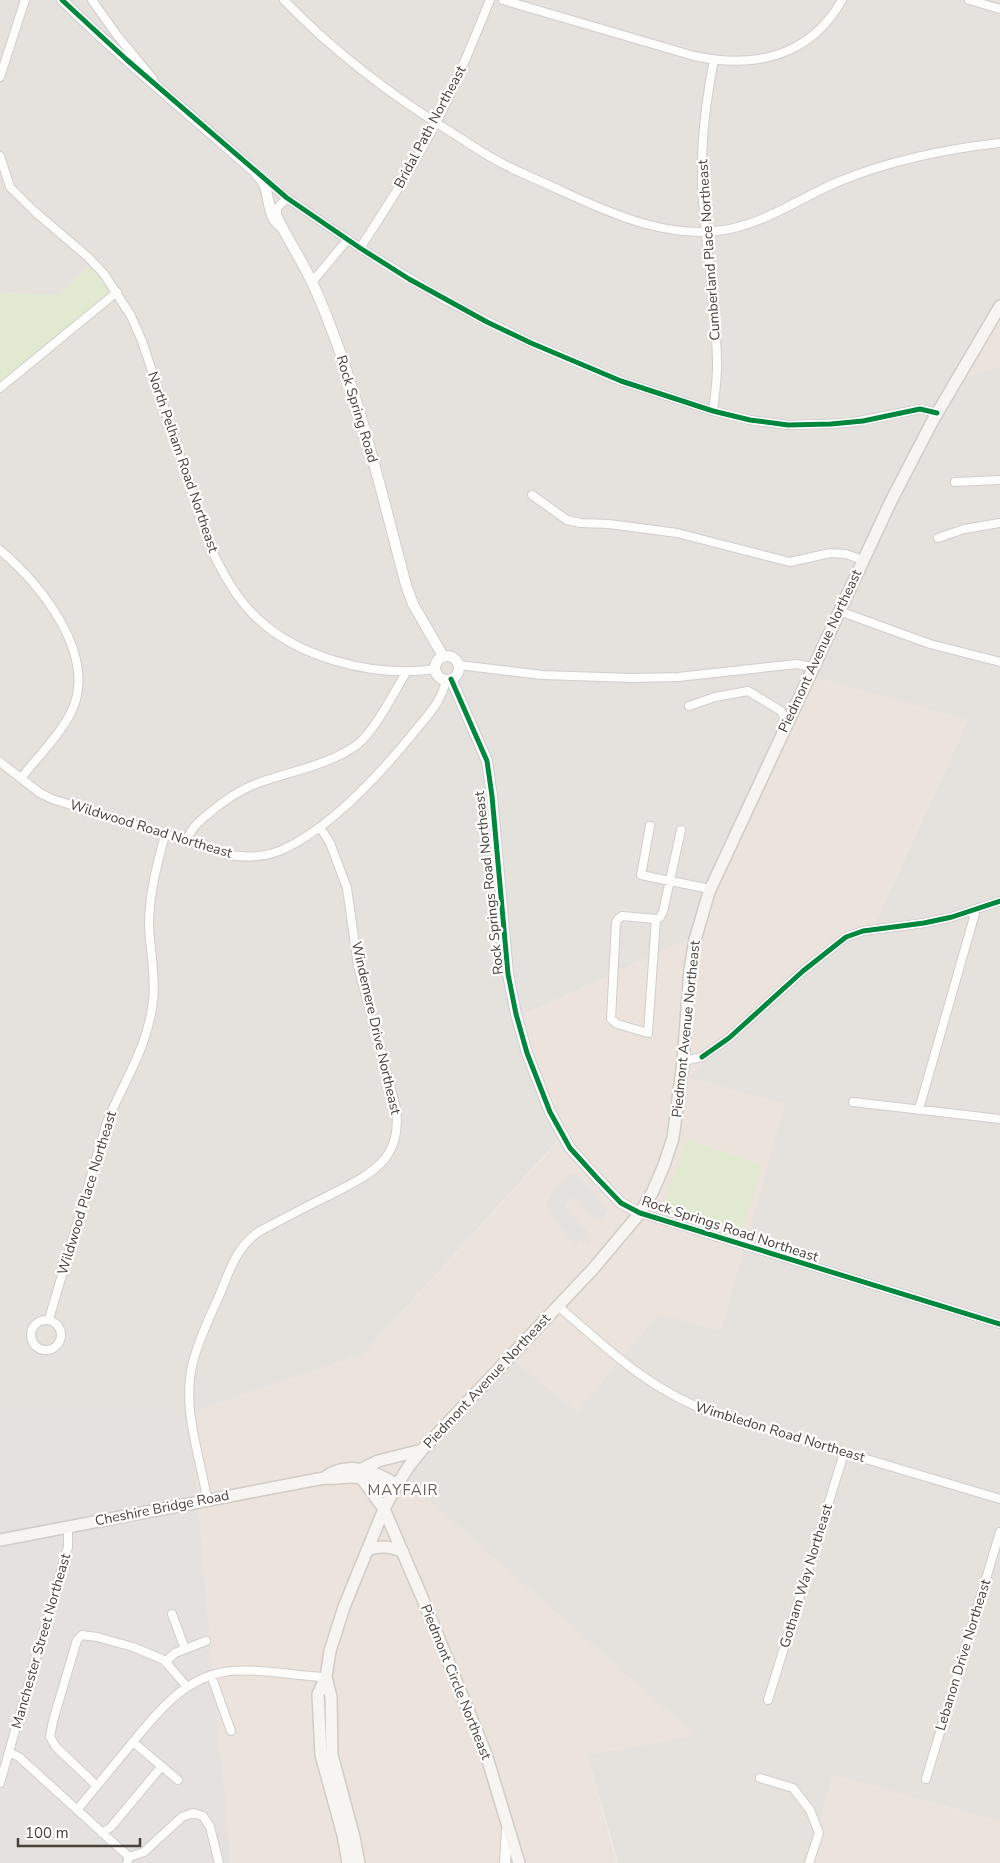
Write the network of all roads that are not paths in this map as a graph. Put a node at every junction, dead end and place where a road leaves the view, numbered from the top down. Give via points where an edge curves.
1 (25, 0) edge
2 (62, 0) edge
3 (92, 0) edge
4 (284, 0) edge
5 (490, 0) edge
6 (503, 0) edge
7 (842, 0) edge
8 (969, 0) edge
9 (1000, 9) edge
10 (714, 60) junction
11 (0, 77) edge
12 (159, 86) junction
13 (436, 123) junction
14 (1000, 144) edge
15 (0, 156) edge
16 (254, 171) junction
17 (8, 181) junction
18 (0, 185) edge
19 (288, 198) junction
20 (282, 228) junction
21 (707, 232) junction
22 (348, 239) junction
23 (360, 248) junction
24 (312, 282) junction
25 (116, 292) junction
26 (1000, 306) edge
27 (0, 388) edge
28 (713, 411) junction
29 (937, 414) junction
30 (1000, 480) edge
31 (955, 482) dead end
32 (532, 495) dead end
33 (1000, 523) edge
34 (938, 538) dead end
35 (0, 550) edge
36 (863, 560) junction
37 (839, 611) junction
38 (443, 656) junction
39 (1000, 662) edge
40 (459, 665) junction
41 (812, 667) junction
42 (435, 669) junction
43 (407, 671) junction
44 (449, 679) junction
45 (688, 706) dead end
46 (786, 723) junction
47 (0, 762) edge
48 (21, 778) junction
49 (650, 826) dead end
50 (320, 827) junction
51 (681, 830) dead end
52 (165, 835) junction
53 (186, 842) junction
54 (670, 881) junction
55 (710, 889) junction
56 (1000, 901) edge
57 (976, 910) junction
58 (656, 919) junction
59 (683, 1061) junction
60 (853, 1102) dead end
61 (919, 1109) junction
62 (1000, 1119) edge
63 (640, 1213) junction
64 (558, 1306) junction
65 (49, 1320) dead end
66 (1000, 1324) edge
67 (422, 1450) junction
68 (844, 1453) junction
69 (362, 1474) junction
70 (394, 1490) junction
71 (207, 1499) junction
72 (1000, 1499) edge
73 (384, 1509) junction
74 (68, 1527) junction
75 (1000, 1532) edge
76 (0, 1540) edge
77 (367, 1550) junction
78 (403, 1552) junction
79 (172, 1614) dead end
80 (206, 1641) dead end
81 (185, 1649) junction
82 (165, 1662) junction
83 (211, 1675) junction
84 (326, 1677) junction
85 (188, 1687) junction
86 (768, 1700) dead end
87 (231, 1731) dead end
88 (133, 1742) junction
89 (9, 1752) junction
90 (161, 1767) junction
91 (760, 1778) dead end
92 (926, 1779) dead end
93 (178, 1780) dead end
94 (0, 1783) edge
95 (97, 1786) junction
96 (77, 1810) junction
97 (508, 1824) junction
98 (102, 1833) junction
99 (128, 1860) edge
100 (516, 1862) edge
101 (219, 1863) edge
102 (348, 1863) edge
103 (358, 1863) edge
104 (505, 1863) edge
105 (810, 1863) edge

1 - 11 street
2 - 12 street, Rock Spring Road
3 - 12 street
4 - 13 street via 342,55
5 - 13 street, Bridal Path Northeast
6 - 10 street
7 - 10 street via 821,28 782,53 737,62
8 - 9 street
10 - 21 street, Cumberland Place Northeast via 706,96 702,144
12 - 16 street, Rock Spring Road
13 - 21 street via 504,165 590,204 658,227
13 - 23 street, Bridal Path Northeast
14 - 21 street via 900,160 838,182 758,221
15 - 17 street, North Pelham Road Northeast
16 - 19 street
16 - 20 street, Rock Spring Road via 265,186 273,218
17 - 18 street
17 - 25 street, North Pelham Road Northeast via 34,211 88,258
19 - 20 street via 277,208
19 - 22 street
20 - 24 street, Rock Spring Road
21 - 28 street, Cumberland Place Northeast via 717,366
22 - 23 street
22 - 24 street
23 - 28 street via 447,301 531,343 621,381
24 - 38 street, Rock Spring Road via 333,331 358,408 406,585 413,604
25 - 27 street
25 - 43 street, North Pelham Road Northeast via 142,342 212,551 239,598 269,628 306,650 356,665
26 - 29 main road, Piedmont Avenue Northeast
28 - 29 street via 788,425 862,421 920,409
29 - 36 main road, Piedmont Avenue Northeast
30 - 31 street
32 - 36 street via 567,520 580,523 676,533 790,562 830,553
33 - 34 street via 964,529
35 - 48 street via 27,576 54,611 78,670 79,685 72,710
36 - 37 main road, Piedmont Avenue Northeast
37 - 39 street via 930,644
37 - 41 main road, Piedmont Avenue Northeast
38 - 40 street via 452,656
38 - 42 street
40 - 41 street via 542,675 633,678 678,677 798,664
40 - 44 street via 457,675
41 - 46 main road, Piedmont Avenue Northeast
42 - 43 street, North Pelham Road Northeast
42 - 44 street via 439,676
43 - 53 street via 368,733 358,743 318,764 258,783 235,794 194,826
44 - 50 street, Wildwood Road Northeast via 439,700 406,742 359,793
44 - 63 street, Rock Springs Road Northeast via 487,761 508,974 527,1053 550,1112 570,1148 621,1203
45 - 46 street via 748,691 782,711
46 - 55 main road, Piedmont Avenue Northeast
47 - 48 street, Wildwood Road Northeast
48 - 52 street, Wildwood Road Northeast via 52,799
49 - 54 street via 641,875
50 - 53 street, Wildwood Road Northeast via 285,849 257,856 230,855
50 - 71 street, Windemere Drive Northeast via 330,843 347,888 358,966 396,1108 397,1132 389,1155 374,1172 260,1231 245,1242 235,1258 197,1348 190,1379 190,1413
51 - 54 street
52 - 53 street, Wildwood Road Northeast
52 - 65 street, Wildwood Place Northeast via 150,902 154,982 149,1025 137,1060 107,1122
54 - 55 street
54 - 58 street via 663,912
55 - 59 main road, Piedmont Avenue Northeast via 690,968
56 - 57 street
57 - 59 street via 924,923 846,936 729,1038 702,1057
57 - 61 street
58 - 58 street via 622,916 616,923 614,950 611,1019 617,1024 648,1033
59 - 63 main road, Piedmont Avenue Northeast via 673,1138 659,1178
60 - 61 street
61 - 62 street
63 - 64 main road, Piedmont Avenue Northeast
63 - 66 street, Rock Springs Road Northeast
64 - 67 main road, Piedmont Avenue Northeast
64 - 68 street, Wimbledon Road Northeast via 634,1371 676,1398 715,1414
67 - 69 main road via 378,1461
67 - 70 main road, Piedmont Avenue Northeast
68 - 72 street, Wimbledon Road Northeast
68 - 86 street, Gotham Way Northeast
69 - 70 main road via 375,1472
69 - 71 main road, Cheshire Bridge Road via 332,1471 324,1478
69 - 73 main road, Piedmont Circle Northeast
70 - 73 main road, Piedmont Avenue Northeast
71 - 74 main road, Cheshire Bridge Road
73 - 77 main road, Piedmont Avenue Northeast
73 - 78 main road, Piedmont Circle Northeast
74 - 76 main road, Cheshire Bridge Road
74 - 89 street, Manchester Street Northeast via 68,1547
75 - 92 street, Lebanon Drive Northeast
77 - 78 main road via 384,1546
77 - 84 main road, Piedmont Avenue Northeast via 337,1626
78 - 97 main road, Piedmont Circle Northeast via 486,1754
79 - 81 street
80 - 81 street
81 - 82 street
82 - 85 street
82 - 95 street via 133,1646 97,1637 82,1635 77,1640 50,1738
83 - 84 street via 236,1671
83 - 85 street
83 - 87 street
84 - 102 main road, Piedmont Avenue Northeast via 318,1694 321,1754
84 - 103 main road via 331,1697 332,1755
85 - 88 street via 156,1714
88 - 90 street
88 - 95 street
89 - 94 street, Manchester Street Northeast
89 - 96 street via 19,1757
90 - 93 street
90 - 98 street via 111,1827
91 - 105 street via 792,1788 810,1810 819,1833
95 - 96 street
96 - 98 street
97 - 100 main road, Piedmont Circle Northeast
97 - 104 street
98 - 99 street
99 - 101 street via 144,1852 182,1818 193,1813 203,1816 210,1827

